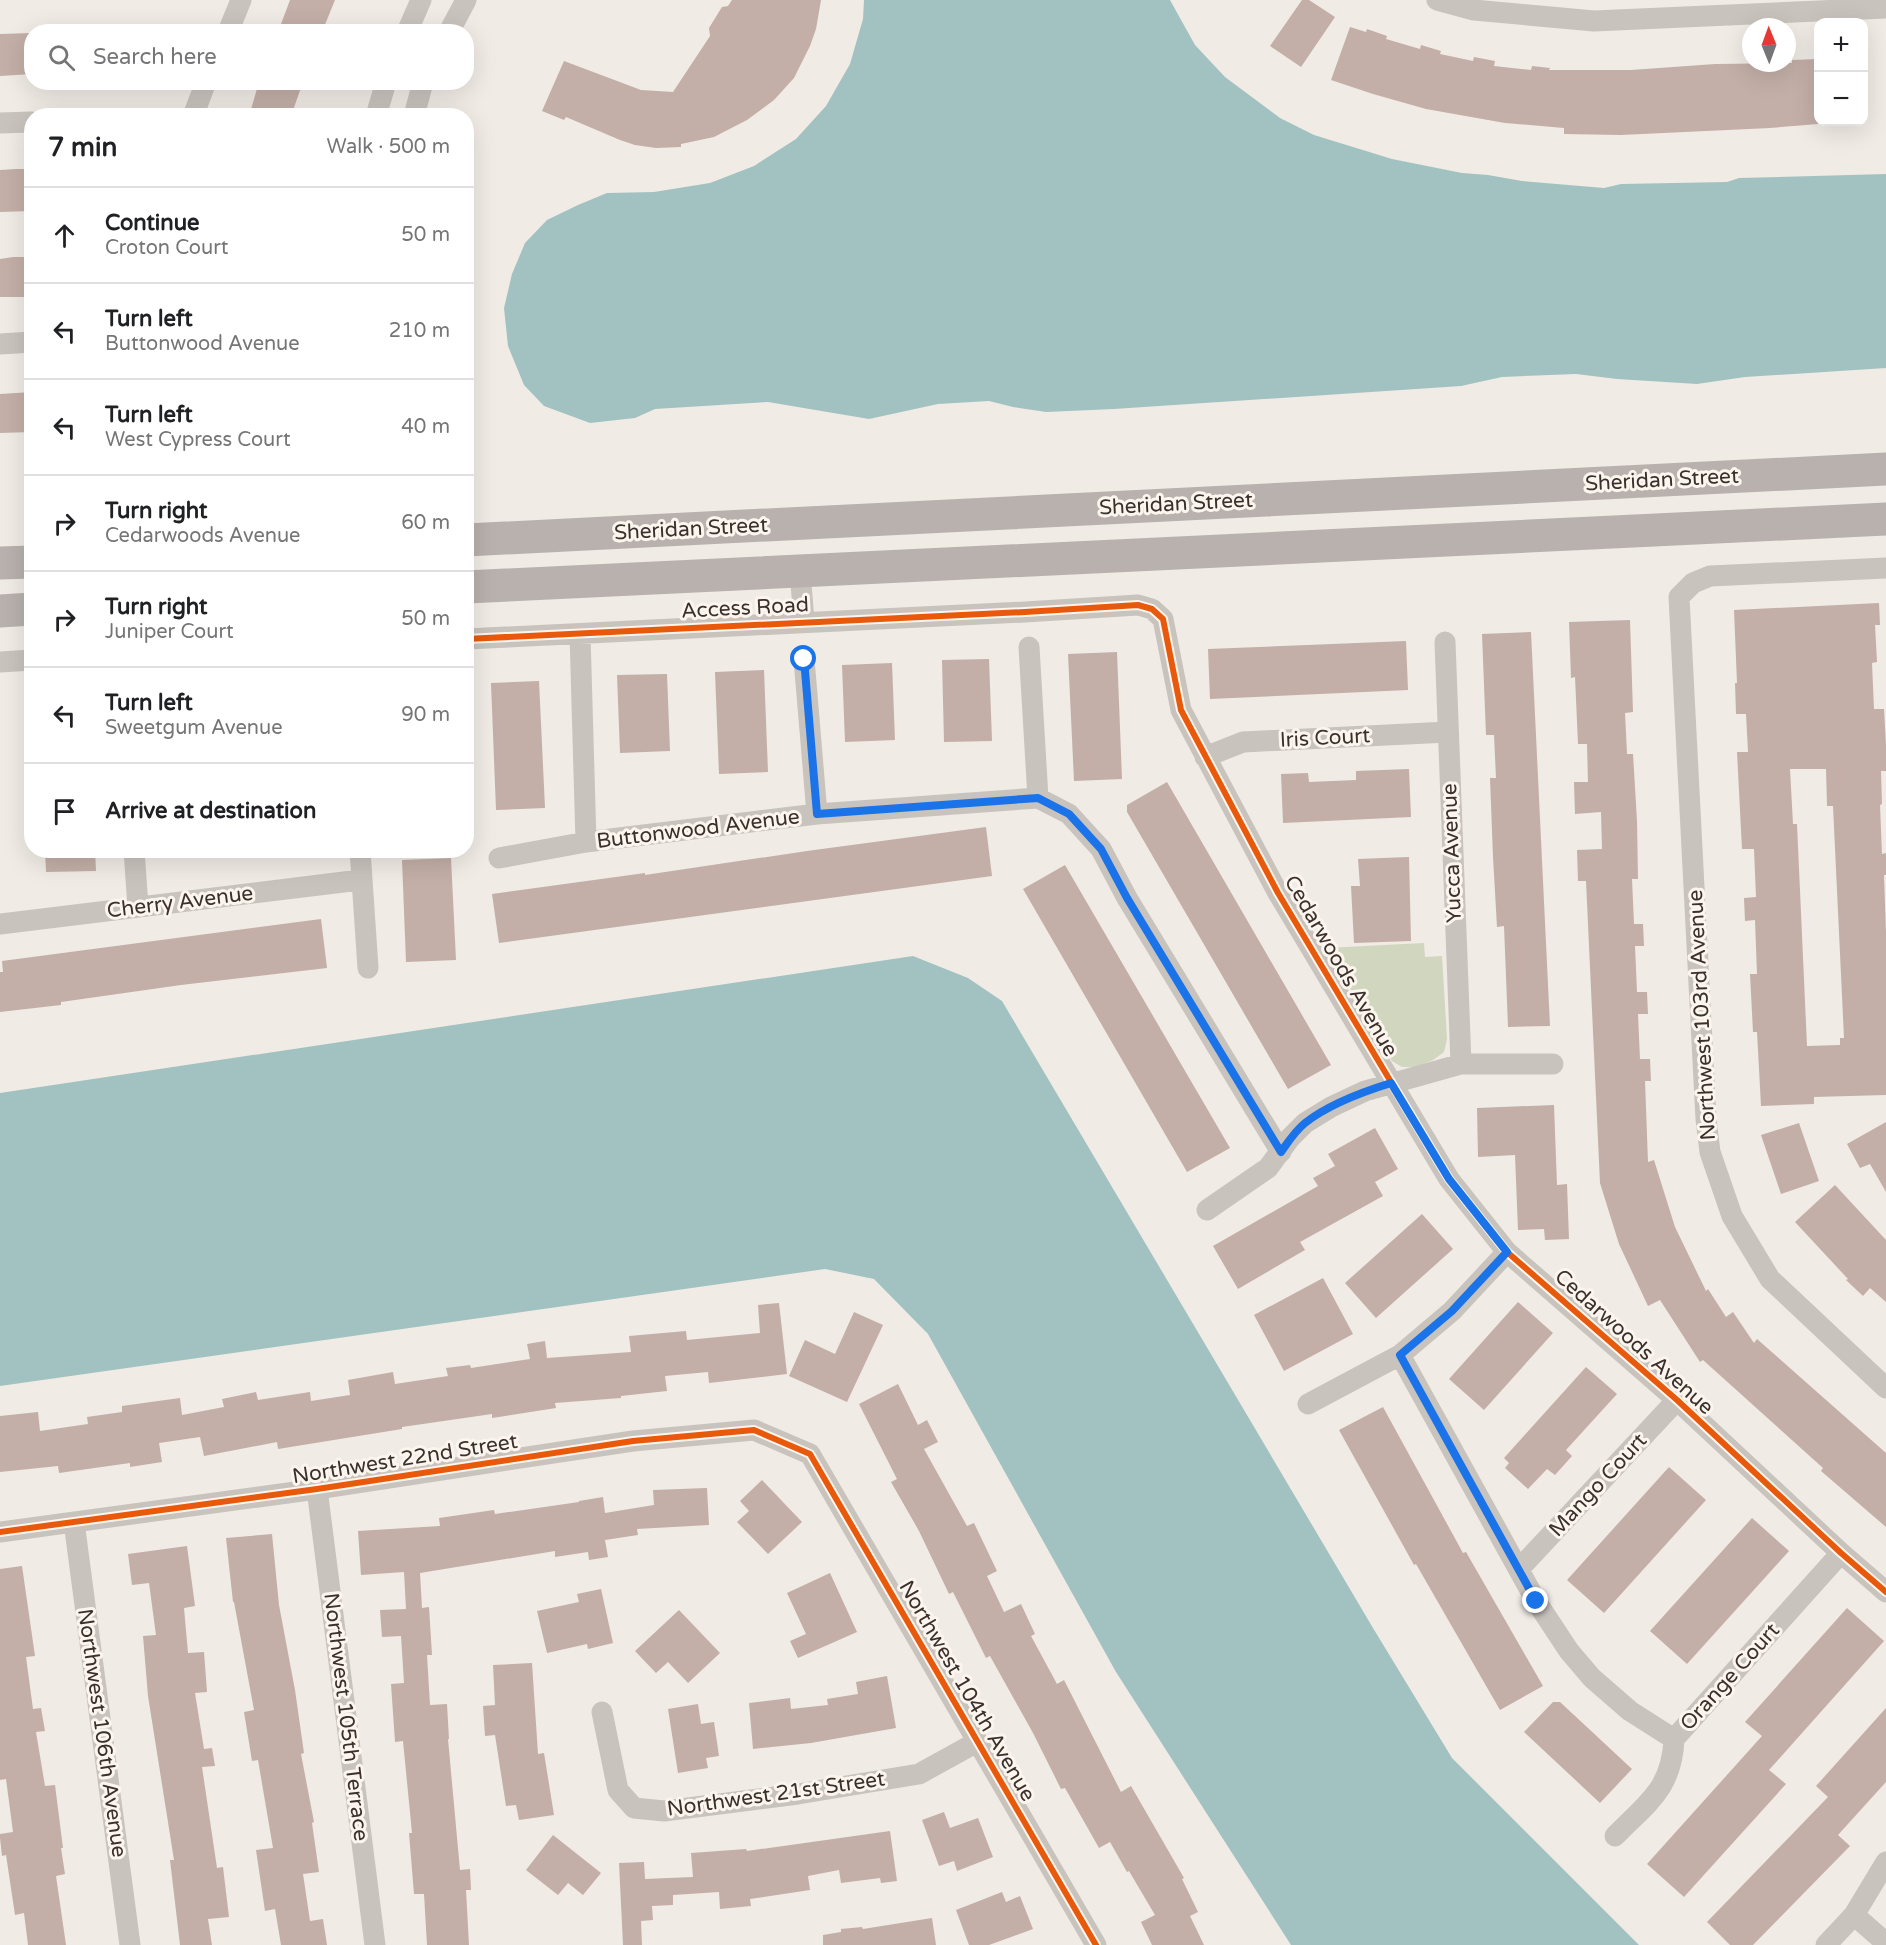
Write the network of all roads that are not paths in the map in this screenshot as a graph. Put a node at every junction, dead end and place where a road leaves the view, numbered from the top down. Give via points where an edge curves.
1 (241, 0) edge
2 (421, 0) edge
3 (466, 0) edge
4 (1437, 0) edge
5 (1886, 8) edge
6 (231, 24) edge
7 (410, 24) edge
8 (453, 24) edge
9 (203, 90) edge
10 (384, 90) edge
11 (421, 90) edge
12 (196, 108) edge
13 (378, 108) edge
14 (416, 108) edge
15 (24, 122) edge
16 (0, 123) edge
17 (24, 342) edge
18 (0, 344) edge
19 (1886, 468) edge
20 (1886, 519) edge
21 (474, 540) edge
22 (24, 562) edge
23 (0, 563) edge
24 (1886, 568) edge
25 (800, 571) junction
26 (474, 587) edge
27 (1152, 609) joint
28 (24, 610) edge
29 (0, 611) edge
30 (804, 621) junction
31 (580, 634) junction
32 (474, 639) edge
33 (1445, 642) dead end
34 (1029, 647) dead end
35 (804, 659) dead end
36 (24, 660) edge
37 (0, 662) edge
38 (1448, 732) junction
39 (1205, 757) junction
40 (1038, 798) junction
41 (817, 814) junction
42 (586, 842) junction
43 (135, 858) edge
44 (360, 858) edge
45 (499, 858) dead end
46 (360, 880) junction
47 (138, 907) junction
48 (0, 924) edge
49 (368, 968) dead end
50 (1461, 1064) junction
51 (1553, 1064) dead end
52 (1391, 1083) junction
53 (1281, 1152) junction
54 (1207, 1210) dead end
55 (1507, 1252) junction
56 (1400, 1355) junction
57 (1886, 1388) edge
58 (1677, 1401) junction
59 (1308, 1404) dead end
60 (810, 1454) joint
61 (317, 1489) junction
62 (74, 1522) junction
63 (0, 1532) edge
64 (1841, 1554) junction
65 (1519, 1569) junction
66 (1886, 1592) edge
67 (602, 1712) dead end
68 (1674, 1739) junction
69 (977, 1742) junction
70 (1615, 1836) dead end
71 (1886, 1862) edge
72 (1854, 1915) junction
73 (1886, 1943) edge
74 (130, 1945) edge
75 (375, 1945) edge
76 (1096, 1945) edge
77 (1826, 1945) edge

1 - 6 street
2 - 7 street
3 - 8 street
4 - 5 street via 1474,10 1594,21
9 - 12 street
10 - 13 street
11 - 14 street
15 - 16 street
17 - 18 street
19 - 21 main road, Sheridan Street
20 - 25 main road
22 - 23 main road
24 - 57 street, Northwest 103rd Avenue via 1710,576 1693,583 1679,597 1710,1152 1732,1216 1770,1279
25 - 26 main road
25 - 30 street
27 - 30 street, Access Road via 1138,605
27 - 39 street, Cedarwoods Avenue via 1163,619 1181,710
28 - 29 main road
30 - 31 street, Access Road
31 - 32 street, Access Road
31 - 42 street
33 - 38 street, Yucca Avenue
34 - 40 street
35 - 41 street
36 - 37 street
38 - 39 street, Iris Court via 1243,742
38 - 50 street, Yucca Avenue
39 - 52 street, Cedarwoods Avenue via 1278,893
40 - 41 street, Buttonwood Avenue
40 - 53 street via 1069,814 1101,849
41 - 42 street, Buttonwood Avenue
42 - 45 street, Buttonwood Avenue
43 - 47 street
44 - 46 street
46 - 47 street, Cherry Avenue
46 - 49 street
47 - 48 street, Cherry Avenue
50 - 51 street
50 - 52 street
52 - 53 street via 1356,1095 1305,1123
52 - 55 street, Cedarwoods Avenue via 1449,1179
53 - 54 street via 1268,1168
55 - 56 street via 1452,1311
55 - 58 street, Cedarwoods Avenue
56 - 59 street
56 - 65 street
58 - 64 street, Cedarwoods Avenue
58 - 65 street, Mango Court
60 - 61 street, Northwest 22nd Street via 754,1430 633,1441
60 - 69 street, Northwest 104th Avenue
61 - 62 street, Northwest 22nd Street
61 - 75 street, Northwest 105th Terrace
62 - 63 street, Northwest 22nd Street
62 - 74 street, Northwest 106th Avenue
64 - 66 street, Cedarwoods Avenue
64 - 68 street, Orange Court
65 - 68 street via 1551,1626 1592,1678 1629,1711
67 - 69 street, Northwest 21st Street via 618,1790 634,1808 664,1811 919,1774
68 - 70 street, Orange Court via 1664,1782
69 - 76 street, Northwest 104th Avenue
71 - 72 street
72 - 73 street
72 - 77 street

